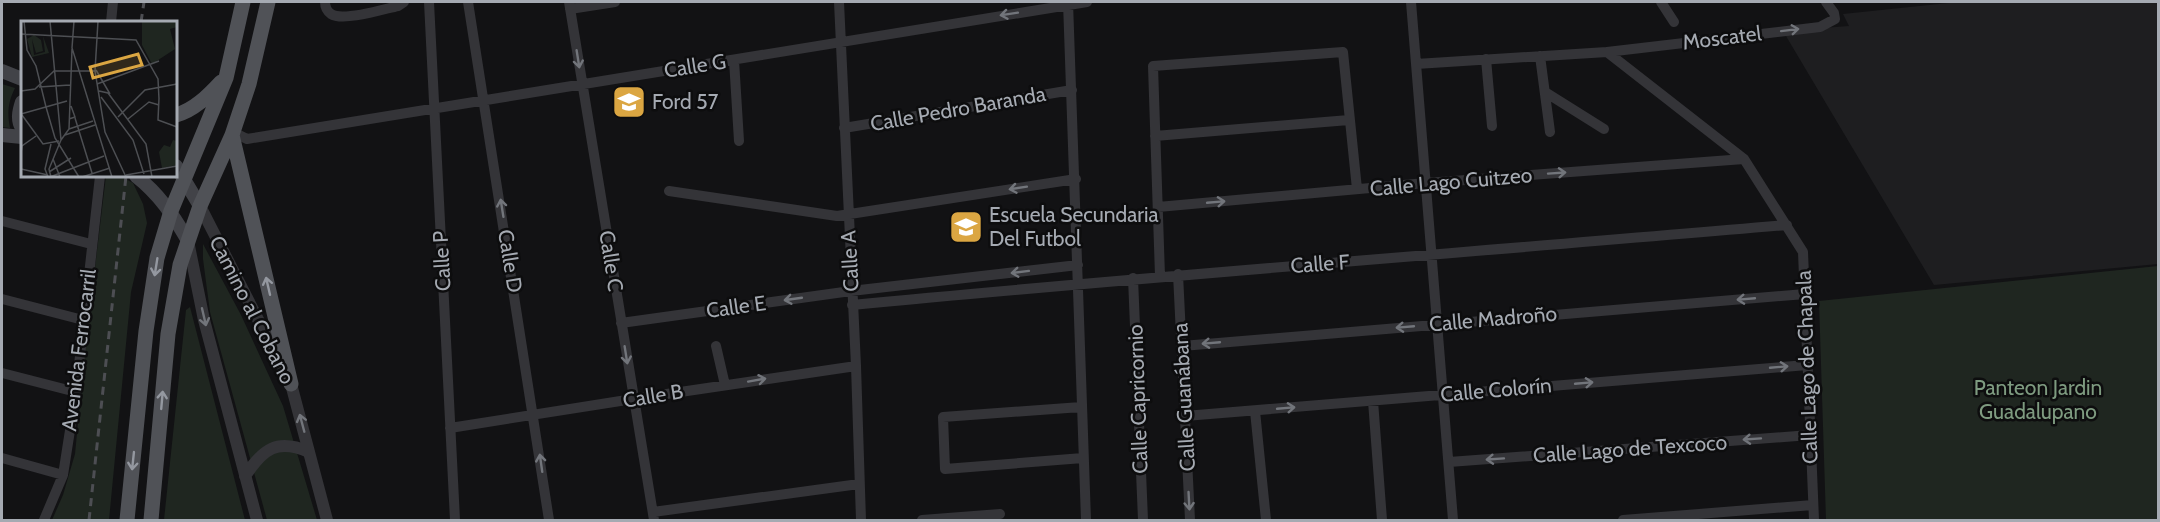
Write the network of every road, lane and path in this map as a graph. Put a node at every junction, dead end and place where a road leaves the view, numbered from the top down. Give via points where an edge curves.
1 (113, 2) edge
2 (243, 2) edge
3 (268, 2) edge
4 (325, 2) edge
5 (404, 2) edge
6 (429, 2) edge
7 (468, 2) edge
8 (615, 2) edge
9 (839, 2) edge
10 (1088, 2) edge
11 (1411, 2) edge
12 (1661, 2) edge
13 (1826, 2) edge
14 (1069, 3) edge
15 (569, 5) edge
16 (111, 21) edge
17 (1674, 22) dead end
18 (840, 42) junction
19 (1606, 52) junction
20 (1540, 56) junction
21 (1486, 59) junction
22 (734, 60) junction
23 (1416, 64) junction
24 (2, 71) edge
25 (226, 78) junction
26 (21, 79) edge
27 (582, 84) junction
28 (1072, 90) junction
29 (1545, 92) junction
30 (485, 100) junction
31 (21, 105) edge
32 (435, 109) junction
33 (177, 116) edge
34 (1349, 120) junction
35 (21, 126) edge
36 (1492, 126) dead end
37 (844, 128) junction
38 (1604, 129) dead end
39 (1550, 132) dead end
40 (233, 134) junction
41 (2, 135) edge
42 (1155, 136) junction
43 (21, 137) edge
44 (739, 141) dead end
45 (1744, 159) junction
46 (179, 173) edge
47 (100, 177) edge
48 (137, 177) edge
49 (1076, 179) junction
50 (1426, 183) junction
51 (1357, 189) junction
52 (669, 192) dead end
53 (200, 206) junction
54 (1158, 207) junction
55 (171, 211) junction
56 (842, 215) junction
57 (2, 221) edge
58 (1787, 225) junction
59 (187, 239) junction
60 (91, 244) junction
61 (1431, 255) junction
62 (1078, 265) junction
63 (1178, 274) junction
64 (1160, 276) junction
65 (1133, 278) junction
66 (1078, 283) junction
67 (851, 291) junction
68 (1804, 294) junction
69 (2, 298) edge
70 (852, 305) junction
71 (83, 320) junction
72 (621, 323) junction
73 (1438, 324) junction
74 (716, 346) dead end
75 (1182, 346) junction
76 (1807, 364) junction
77 (856, 366) junction
78 (2, 373) edge
79 (291, 384) junction
80 (725, 385) junction
81 (76, 392) junction
82 (1444, 394) junction
83 (633, 399) junction
84 (1373, 401) junction
85 (1081, 407) junction
86 (1255, 411) junction
87 (534, 416) junction
88 (1185, 416) junction
89 (450, 428) junction
90 (1810, 435) junction
91 (309, 452) junction
92 (2, 458) edge
93 (1083, 458) junction
94 (1449, 462) junction
95 (63, 475) junction
96 (245, 476) junction
97 (859, 484) junction
98 (1813, 505) junction
99 (1000, 514) dead end
100 (653, 516) edge
101 (44, 520) edge
102 (127, 520) edge
103 (151, 520) edge
104 (257, 520) edge
105 (327, 520) edge
106 (455, 520) edge
107 (549, 520) edge
108 (861, 520) edge
109 (922, 520) edge
110 (1086, 520) edge
111 (1143, 520) edge
112 (1190, 520) edge
113 (1266, 520) edge
114 (1382, 520) edge
115 (1453, 520) edge
116 (1623, 520) edge
117 (1814, 520) edge

1 - 16 street
2 - 25 main road
3 - 40 main road
4 - 5 street via 331,14 343,17
6 - 32 street, Calle P
7 - 30 street, Calle D
8 - 15 street
9 - 18 street, Calle A
10 - 14 street, Calle G
11 - 23 street
12 - 17 street
19 -> 13 street, Moscatel via 1820,27 1835,19
14 -> 18 street, Calle G
14 - 28 street
15 -> 27 street, Calle C
18 - 22 street, Calle G
18 - 37 street, Calle A
19 - 20 street, Moscatel
19 - 45 street, Calle Lago de Chapala
20 - 21 street, Moscatel
20 - 29 street
21 - 23 street, Moscatel
21 - 36 street
22 - 27 street, Calle G
22 - 44 street
23 - 50 street
24 - 26 main road
25 - 33 main road via 205,99
25 - 46 main road
27 - 30 street, Calle G
27 - 72 street, Calle C
28 - 37 street, Calle Pedro Baranda
28 - 49 street
29 - 38 street
29 - 39 street
30 - 32 street, Calle G
87 -> 30 street, Calle D
31 - 35 main road
32 - 40 street, Calle G via 247,139
32 - 89 street, Calle P
34 - 42 street
34 - 42 street via 1343,51 1165,65 1153,66
34 - 51 street
37 - 56 street, Calle A
40 - 53 main road
79 -> 40 main road
41 - 43 main road
42 - 54 street
50 -> 45 street, Calle Lago Cuitzeo
45 - 58 street, Calle Lago de Chapala
46 - 53 main road
46 - 55 main road
47 - 60 street, Avenida Ferrocarril
48 - 55 main road
49 -> 56 street
49 - 62 street
50 - 51 street, Calle Lago Cuitzeo
50 - 61 street
54 -> 51 street, Calle Lago Cuitzeo
52 - 56 street
53 - 59 main road
53 - 79 street, Camino al Cobano
54 - 64 street
55 - 59 main road
55 -> 102 main road via 157,258 146,332
56 - 67 street, Calle A
57 - 60 street
58 - 61 street, Calle F
58 - 68 street, Calle Lago de Chapala via 1803,252
59 -> 96 street
103 -> 59 main road via 168,334
60 - 71 street, Avenida Ferrocarril
61 - 63 street, Calle F
61 - 73 street
62 - 66 street
62 -> 67 street
63 - 64 street, Calle F
63 - 75 street, Calle Guanábana
64 - 65 street, Calle F
65 - 66 street, Calle F
65 - 111 street, Calle Capricornio
66 - 70 street, Calle F
66 - 85 street
67 - 70 street, Calle A
67 -> 72 street, Calle E
68 -> 73 street, Calle Madroño
68 - 76 street, Calle Lago de Chapala
69 - 71 street
70 - 77 street, Calle A
71 - 81 street, Avenida Ferrocarril
72 -> 83 street, Calle C
73 -> 75 street, Calle Madroño
73 - 82 street
74 - 80 street
75 - 88 street, Calle Guanábana
82 -> 76 street, Calle Colorín
76 - 90 street, Calle Lago de Chapala
80 -> 77 street, Calle B
77 - 97 street, Calle A
78 - 81 street
91 -> 79 street, Camino al Cobano
80 - 83 street, Calle B
81 - 95 street, Avenida Ferrocarril
82 - 84 street, Calle Colorín
82 - 94 street
83 - 87 street, Calle B
83 - 100 street, Calle C
86 -> 84 street, Calle Colorín
84 - 114 street
85 - 93 street
85 - 93 street via 943,417 945,469
86 - 88 street, Calle Colorín
86 - 113 street
87 - 89 street, Calle B
107 -> 87 street, Calle D
88 -> 112 street, Calle Guanábana
89 - 106 street, Calle P
90 -> 94 street, Calle Lago de Texcoco
90 - 98 street, Calle Lago de Chapala
91 - 96 street via 287,445 270,449
91 - 105 street, Camino al Cobano
92 - 95 street
93 - 110 street
94 - 115 street
95 - 101 street, Avenida Ferrocarril
96 - 104 street
97 - 100 street
97 - 108 street, Calle A
98 - 116 street
98 - 117 street, Calle Lago de Chapala
99 - 109 street

